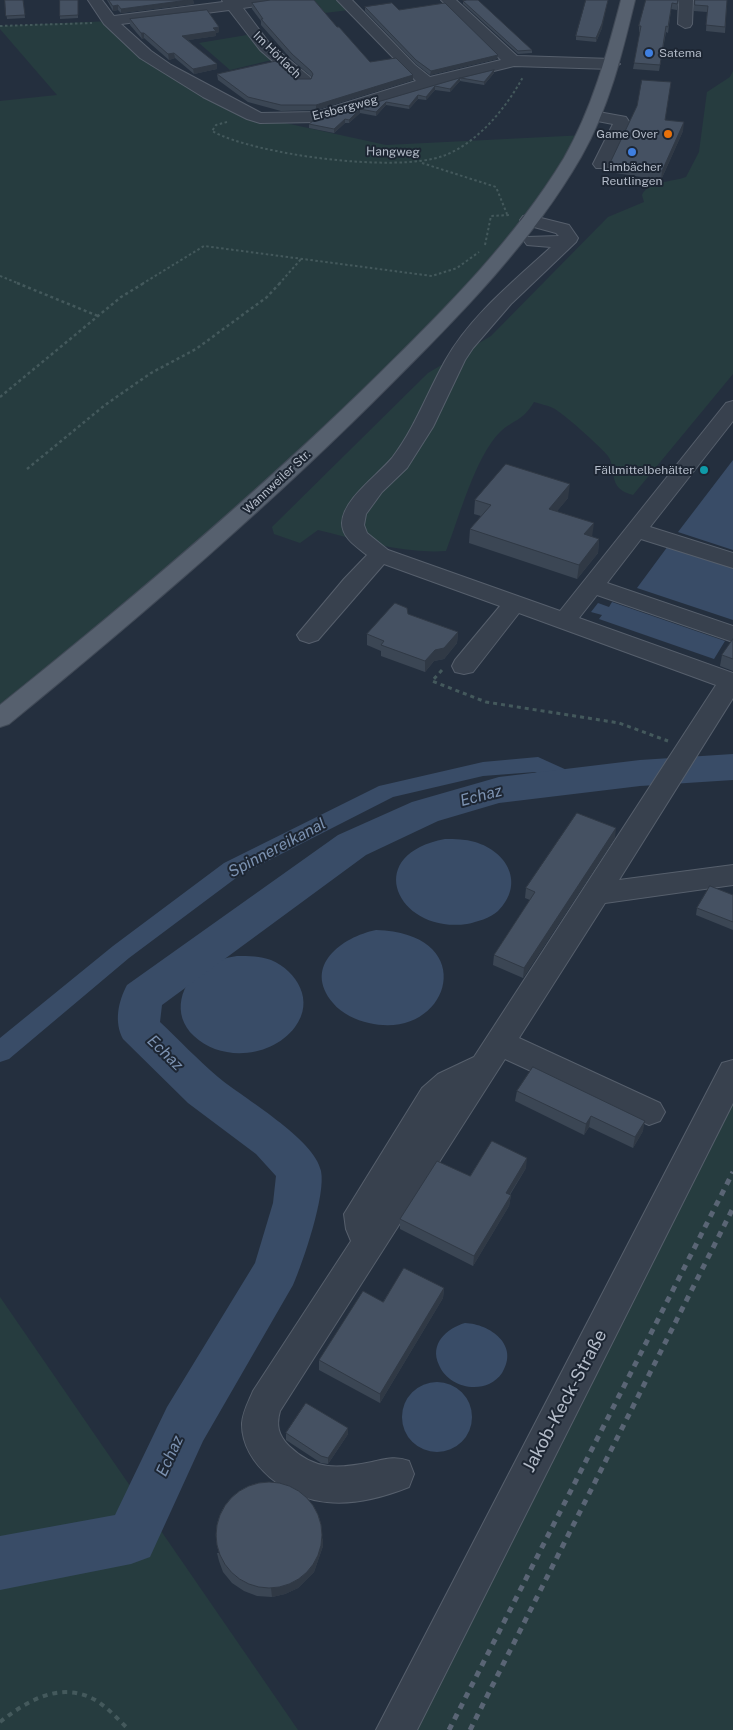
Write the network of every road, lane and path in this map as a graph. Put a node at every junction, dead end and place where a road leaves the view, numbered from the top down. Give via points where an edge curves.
1 (95, 0) edge
2 (270, 0) edge
3 (344, 0) edge
4 (448, 0) edge
5 (628, 0) edge
6 (686, 0) edge
7 (231, 2) edge
8 (111, 21) junction
9 (685, 24) dead end
10 (0, 26) edge
11 (532, 60) junction
12 (514, 61) junction
13 (612, 64) junction
14 (304, 80) edge
15 (427, 83) junction
16 (593, 116) junction
17 (212, 131) dead end
18 (422, 162) junction
19 (602, 164) dead end
20 (507, 214) junction
21 (531, 230) junction
22 (302, 258) junction
23 (0, 276) edge
24 (98, 316) junction
25 (0, 397) edge
26 (733, 406) edge
27 (726, 429) edge
28 (27, 469) dead end
29 (637, 530) junction
30 (380, 556) junction
31 (733, 561) edge
32 (594, 586) junction
33 (514, 604) junction
34 (564, 622) junction
35 (733, 634) edge
36 (309, 635) dead end
37 (464, 666) joint
38 (732, 682) edge
39 (0, 718) edge
40 (688, 748) junction
41 (733, 875) edge
42 (596, 894) junction
43 (493, 1054) junction
44 (733, 1072) edge
45 (649, 1112) dead end
46 (396, 1474) dead end
47 (0, 1722) edge
48 (130, 1730) edge
49 (396, 1730) edge

1 - 8 street, Ersbergweg
2 - 7 street
3 - 15 street
4 - 12 street
5 - 13 main road, Wannweiler Str.
6 - 9 street
7 - 8 street
7 - 14 street, Im Hörlach via 266,47
8 - 10 path
8 - 15 street, Ersbergweg via 130,44 160,66 260,118 318,117
11 - 12 street, Ersbergweg
11 - 13 street, Ersbergweg
11 - 18 path, Hangweg via 502,112 455,150
12 - 15 street, Ersbergweg
13 - 16 main road, Wannweiler Str.
16 - 19 street via 622,122
16 - 21 main road, Wannweiler Str.
17 - 18 path, Hangweg via 223,138 289,154
18 - 20 path via 496,187
20 - 21 path
20 - 22 path via 491,216 485,245 468,262 444,275
21 - 30 street via 567,242 504,300 466,344 423,427 399,463 374,487 355,514 353,525 357,536
21 - 39 main road, Wannweiler Str. via 321,441 167,580
22 - 24 path via 204,246 120,297
22 - 28 path via 267,297 196,348 105,404
23 - 24 path
24 - 25 path
26 - 27 street
27 - 29 street
29 - 31 street
29 - 32 street
30 - 33 street
30 - 36 street
32 - 34 street
32 - 35 street
33 - 34 street
33 - 37 street
34 - 38 street
37 - 40 path via 445,667 432,681 486,702 618,723
38 - 40 street
40 - 42 street
41 - 42 street
42 - 43 street
43 - 45 street
43 - 46 street via 262,1410 260,1425 263,1439 273,1456 307,1479 341,1484
44 - 49 street, Jakob-Keck-Straße via 648,1244
47 - 48 path via 17,1707 47,1693 74,1691 96,1700

